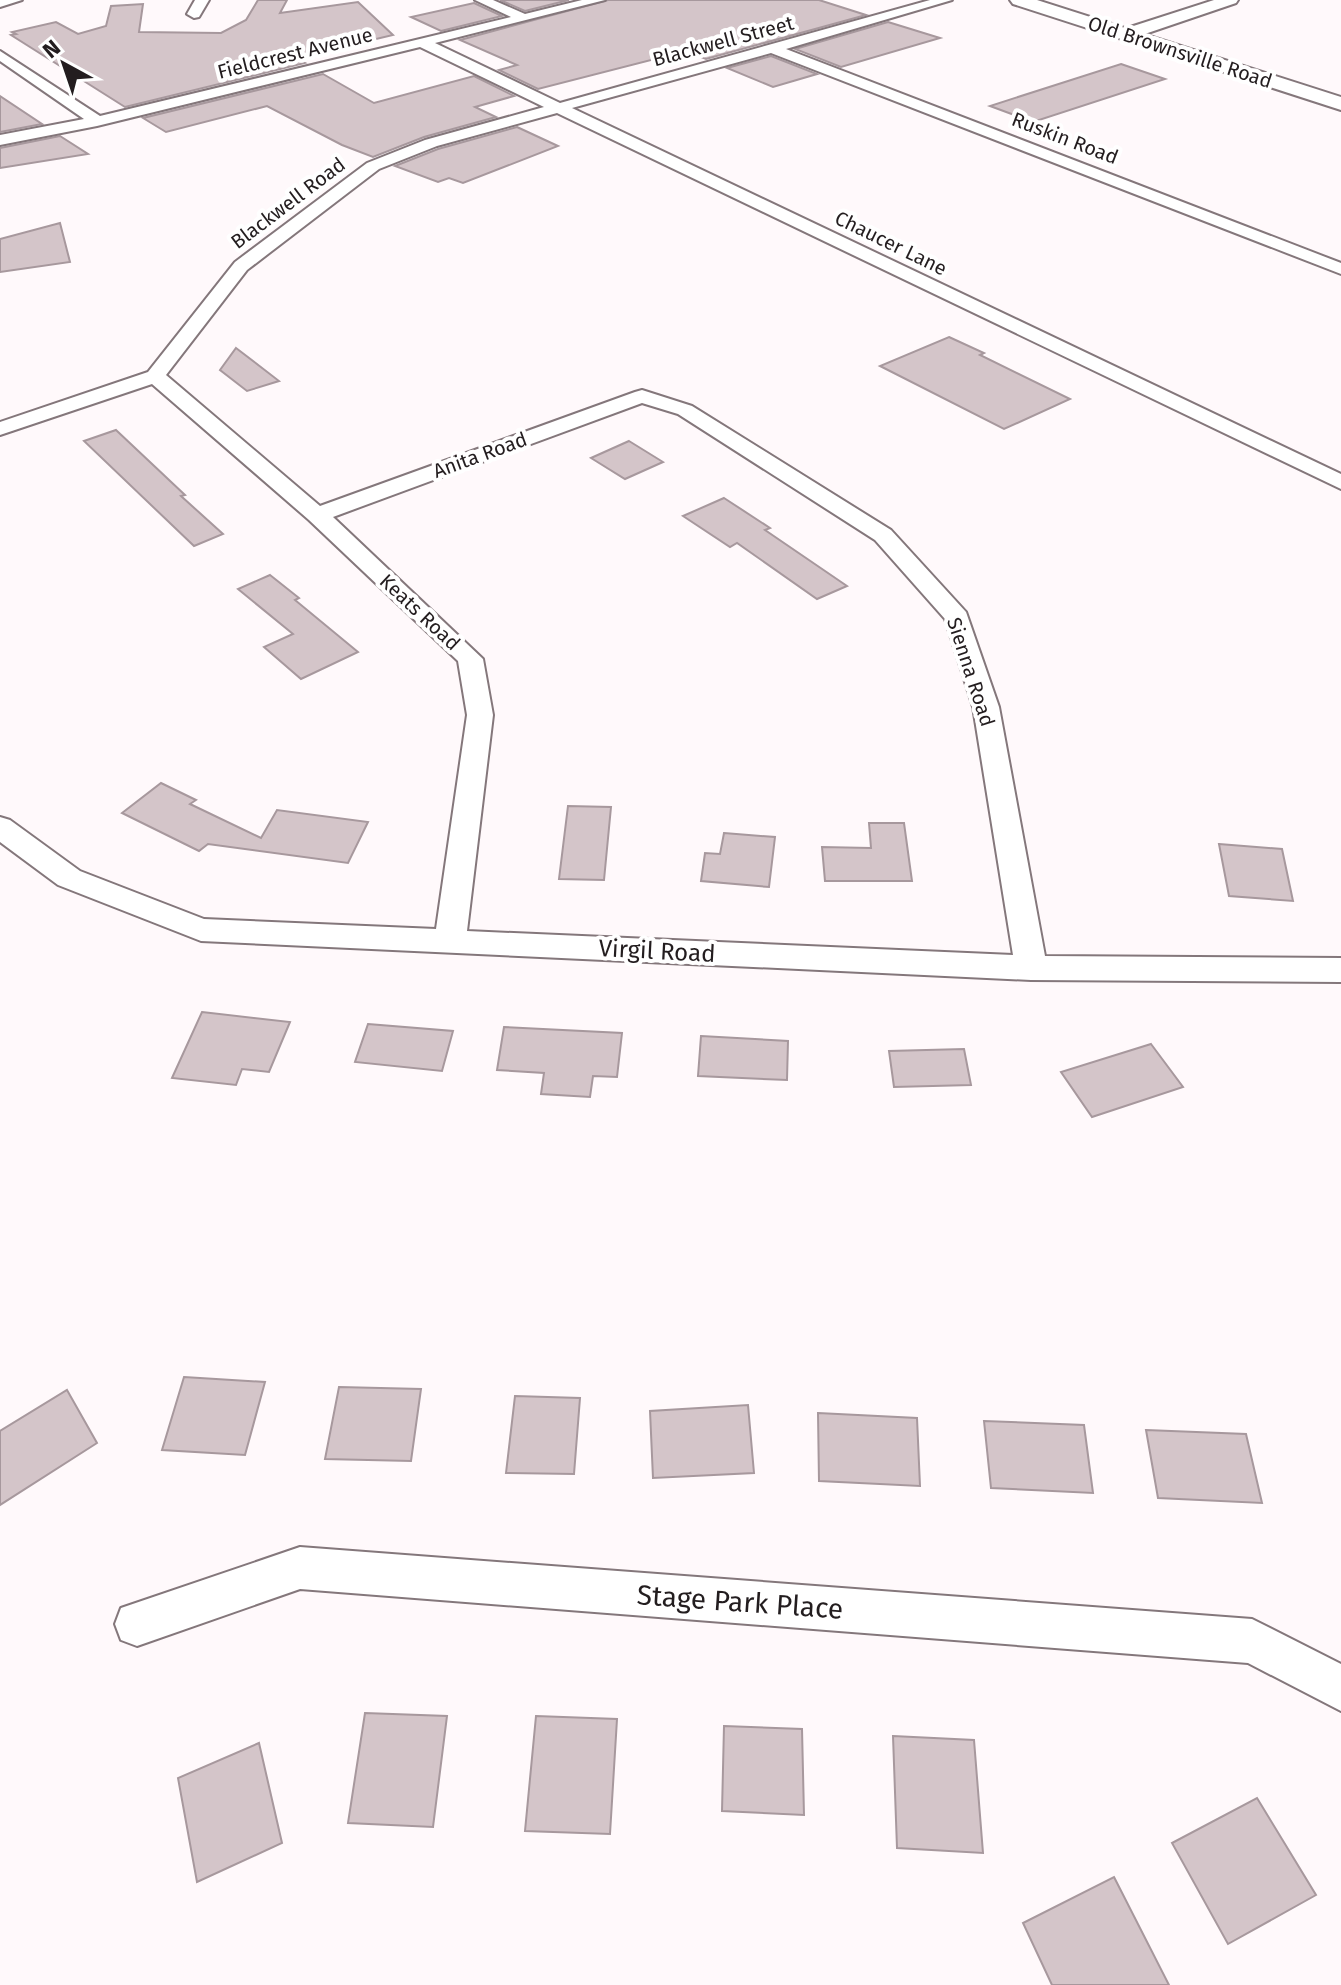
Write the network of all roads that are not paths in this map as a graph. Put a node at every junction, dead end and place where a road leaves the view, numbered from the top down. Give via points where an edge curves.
1 (15, 0) edge
2 (202, 0) edge
3 (482, 0) edge
4 (598, 0) edge
5 (945, 0) edge
6 (1019, 0) edge
7 (1230, 0) edge
8 (0, 3) edge
9 (194, 14) dead end
10 (524, 18) junction
11 (1127, 34) junction
12 (423, 43) junction
13 (772, 48) junction
14 (0, 55) edge
15 (1341, 104) edge
16 (557, 107) junction
17 (97, 121) junction
18 (0, 140) edge
19 (1341, 269) edge
20 (155, 376) junction
21 (642, 396) joint
22 (0, 429) edge
23 (1341, 482) edge
24 (317, 515) junction
25 (0, 827) edge
26 (450, 942) junction
27 (1031, 968) junction
28 (1341, 970) edge
29 (137, 1624) dead end
30 (1341, 1688) edge

1 - 8 street
2 - 9 street
3 - 10 street
4 - 10 street, Fieldcrest Avenue
5 - 13 street, Blackwell Street
6 - 11 main road, Old Brownsville Road
7 - 11 street
10 - 12 street, Fieldcrest Avenue
11 - 15 main road, Old Brownsville Road
12 - 16 street, Chaucer Lane
12 - 17 street, Fieldcrest Avenue
13 - 16 street, Blackwell Street
13 - 19 street, Ruskin Road
14 - 17 street
16 - 20 street, Blackwell Road via 431,143 373,166 241,266
16 - 23 street, Chaucer Lane
17 - 18 street, Fieldcrest Avenue
20 - 22 street
20 - 24 street, Keats Road
21 - 24 street, Anita Road
21 - 27 street, Sienna Road via 685,410 883,535 957,617 986,707
24 - 26 street, Keats Road via 470,659 480,715
25 - 26 street, Virgil Road via 69,878 201,930
26 - 27 street, Virgil Road
27 - 28 street, Virgil Road
29 - 30 street, Stage Park Place via 300,1568 1252,1641

